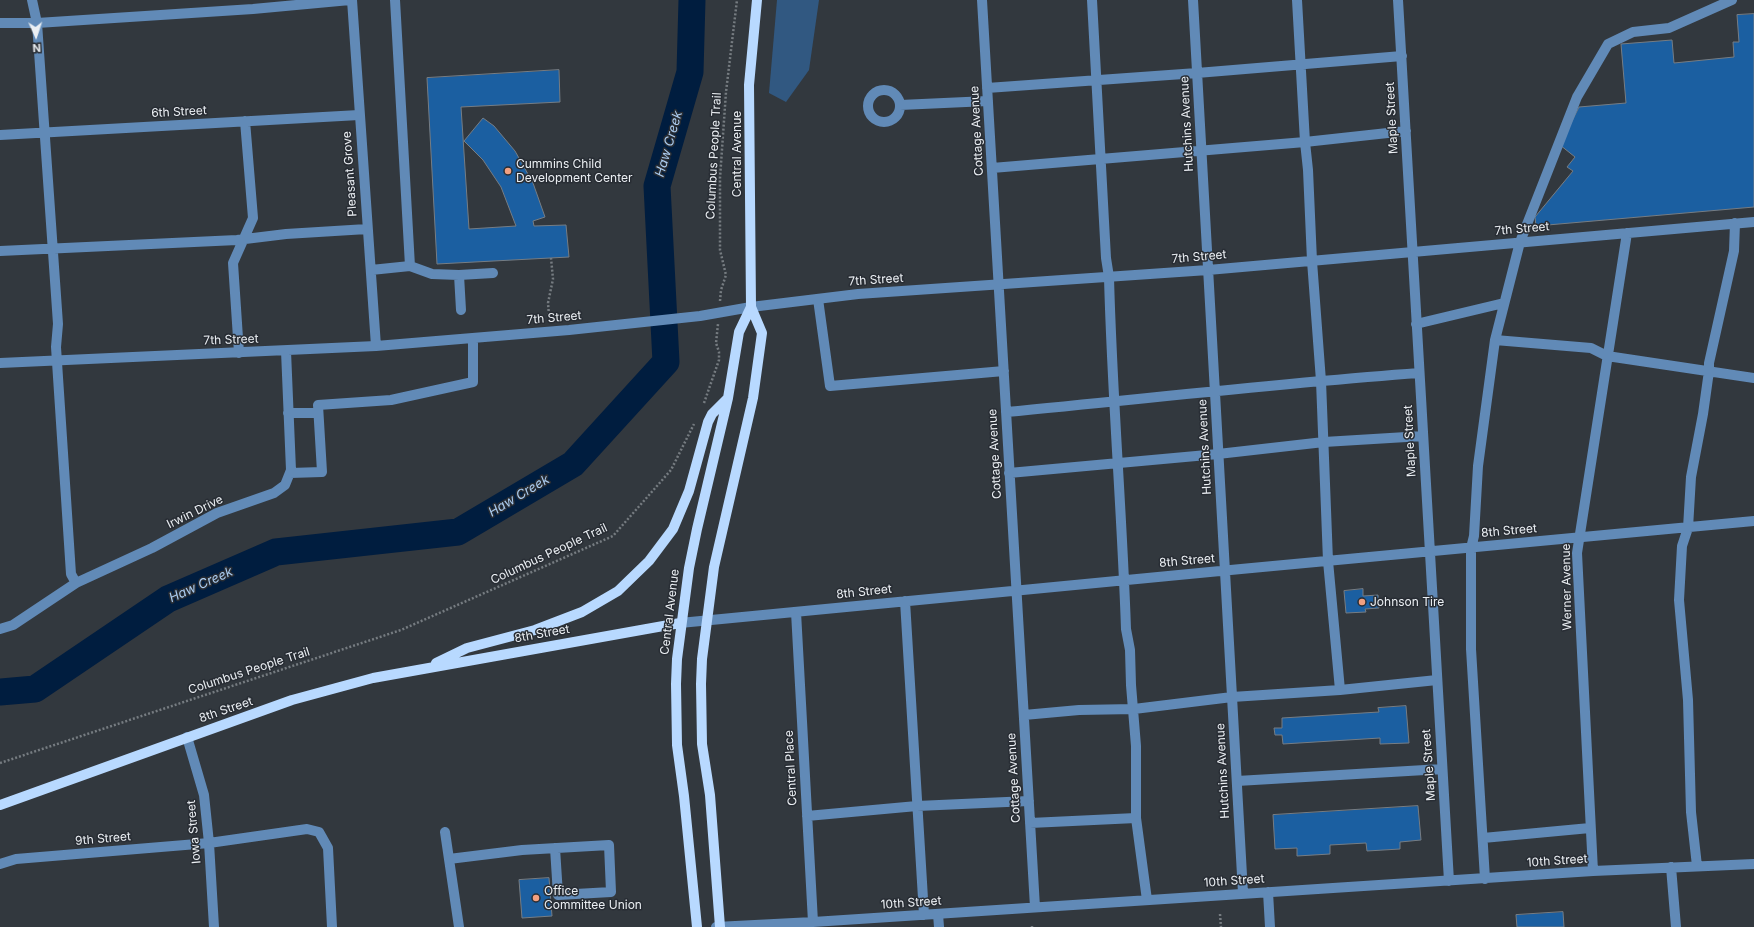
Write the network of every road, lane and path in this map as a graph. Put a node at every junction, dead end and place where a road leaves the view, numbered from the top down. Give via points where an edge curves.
1 (32, 0) edge
2 (351, 0) edge
3 (395, 0) edge
4 (736, 0) edge
5 (757, 0) edge
6 (982, 0) edge
7 (1092, 0) edge
8 (1193, 0) edge
9 (1297, 0) edge
10 (1398, 0) edge
11 (1732, 0) edge
12 (37, 22) junction
13 (0, 23) edge
14 (1402, 56) junction
15 (1301, 63) junction
16 (1197, 73) junction
17 (1096, 80) junction
18 (987, 88) junction
19 (988, 101) junction
20 (900, 105) dead end
21 (359, 115) junction
22 (245, 121) junction
23 (1406, 130) junction
24 (44, 133) junction
25 (0, 135) edge
26 (1305, 142) junction
27 (1202, 150) junction
28 (1101, 159) junction
29 (992, 168) junction
30 (1754, 222) edge
31 (1735, 223) junction
32 (368, 229) junction
33 (1627, 233) junction
34 (244, 239) junction
35 (1520, 242) junction
36 (52, 248) junction
37 (0, 251) edge
38 (1412, 252) junction
39 (551, 258) dead end
40 (1312, 260) junction
41 (410, 266) junction
42 (371, 270) junction
43 (1208, 270) junction
44 (493, 274) dead end
45 (459, 275) junction
46 (1109, 277) junction
47 (999, 285) junction
48 (818, 299) junction
49 (1504, 303) junction
50 (751, 307) junction
51 (461, 310) dead end
52 (720, 313) junction
53 (549, 315) dead end
54 (1416, 324) junction
55 (473, 338) junction
56 (1495, 340) junction
57 (376, 346) junction
58 (286, 351) junction
59 (239, 353) junction
60 (1607, 356) junction
61 (57, 360) junction
62 (0, 363) edge
63 (1004, 370) junction
64 (1709, 371) junction
65 (1419, 373) junction
66 (1754, 378) edge
67 (1321, 381) junction
68 (1215, 392) junction
69 (728, 398) junction
70 (1113, 402) junction
71 (701, 409) dead end
72 (1006, 412) junction
73 (288, 413) junction
74 (318, 413) junction
75 (694, 423) dead end
76 (1423, 436) junction
77 (1324, 442) junction
78 (1218, 454) junction
79 (1119, 463) junction
80 (290, 473) junction
81 (1010, 473) junction
82 (1754, 522) edge
83 (1688, 528) junction
84 (1578, 538) junction
85 (1471, 548) junction
86 (1429, 552) junction
87 (1328, 561) junction
88 (1224, 570) junction
89 (1124, 580) junction
90 (76, 583) junction
91 (1016, 590) junction
92 (905, 601) junction
93 (796, 612) junction
94 (707, 621) junction
95 (680, 623) junction
96 (0, 629) edge
97 (425, 668) junction
98 (1437, 680) junction
99 (1340, 690) junction
100 (1232, 697) junction
101 (1134, 709) junction
102 (1024, 716) junction
103 (187, 737) junction
104 (0, 762) edge
105 (1442, 769) junction
106 (1237, 781) junction
107 (1029, 801) junction
108 (0, 805) edge
109 (917, 806) junction
110 (807, 816) junction
111 (1136, 818) junction
112 (1030, 823) junction
113 (1590, 828) junction
114 (445, 832) dead end
115 (1483, 838) junction
116 (210, 842) junction
117 (555, 848) junction
118 (449, 859) junction
119 (0, 864) edge
120 (1754, 864) edge
121 (1697, 866) junction
122 (1672, 868) junction
123 (1593, 871) junction
124 (1485, 879) junction
125 (1449, 881) junction
126 (1268, 892) junction
127 (1243, 893) junction
128 (1147, 900) junction
129 (1035, 907) junction
130 (938, 914) junction
131 (1220, 914) dead end
132 (924, 915) junction
133 (813, 922) junction
134 (824, 924) edge
135 (214, 927) edge
136 (332, 927) edge
137 (459, 927) edge
138 (697, 927) edge
139 (716, 927) edge
140 (720, 927) edge
141 (939, 927) edge
142 (1220, 927) edge
143 (1270, 927) edge
144 (1676, 927) edge

1 - 12 street
2 - 12 street via 253,9
2 - 21 street, Pleasant Grove
3 - 41 street
4 - 52 path, Columbus People Trail via 720,178 720,250 726,275 721,290
5 - 50 main road, Central Avenue via 749,85
6 - 18 street, Cottage Avenue
7 - 17 street
8 - 16 street, Hutchins Avenue
9 - 15 street
10 - 14 street, Maple Street
11 - 35 street via 1669,28 1633,32 1608,44 1577,97
12 - 13 street
12 - 24 street
14 - 15 street
14 - 23 street, Maple Street
15 - 16 street
15 - 26 street
16 - 17 street
16 - 27 street, Hutchins Avenue
17 - 18 street
17 - 28 street
18 - 19 street, Cottage Avenue
19 - 20 street
19 - 29 street, Cottage Avenue
21 - 22 street, 6th Street
21 - 32 street, Pleasant Grove
22 - 24 street, 6th Street
22 - 34 street via 253,218
23 - 26 street
23 - 38 street, Maple Street
24 - 25 street, 6th Street
24 - 36 street
26 - 27 street
26 - 40 street
27 - 28 street
27 - 43 street, Hutchins Avenue
28 - 29 street
28 - 46 street
29 - 47 street, Cottage Avenue
30 - 31 street, 7th Street
31 - 33 street, 7th Street
31 - 64 street via 1734,251
32 - 34 street
32 - 42 street, Pleasant Grove
33 - 35 street, 7th Street
33 - 60 street, Werner Avenue
34 - 36 street
34 - 59 street via 233,263
35 - 38 street, 7th Street
35 - 49 street
36 - 37 street
36 - 61 street via 58,324
38 - 40 street, 7th Street
38 - 54 street, Maple Street
39 - 53 path via 553,279 548,303
40 - 43 street, 7th Street
40 - 67 street
41 - 42 street
41 - 45 street via 432,274
42 - 57 street, Pleasant Grove
43 - 46 street, 7th Street
43 - 68 street, Hutchins Avenue
44 - 45 street
45 - 51 street
46 - 47 street, 7th Street
46 - 70 street
47 - 48 street, 7th Street
47 - 63 street, Cottage Avenue
48 - 50 street, 7th Street
48 - 63 street via 830,386
49 - 54 street
49 - 56 street
50 - 52 street, 7th Street
50 - 69 main road, Central Avenue via 739,332
50 - 94 main road, Central Avenue via 762,332 754,398 719,544
52 - 55 street, 7th Street
52 - 71 path, Columbus People Trail via 716,343 719,360
54 - 65 street, Maple Street
55 - 57 street, 7th Street
55 - 74 street via 473,382 391,400 318,406
56 - 60 street via 1591,348
56 - 85 street via 1478,466
57 - 58 street, 7th Street
58 - 59 street, 7th Street
58 - 73 street
59 - 61 street, 7th Street
60 - 64 street
60 - 84 street, Werner Avenue
61 - 62 street, 7th Street
61 - 90 street via 71,574
63 - 72 street, Cottage Avenue
64 - 66 street
64 - 83 street via 1691,477
65 - 67 street
65 - 76 street, Maple Street
67 - 68 street
67 - 77 street
68 - 70 street
68 - 78 street, Hutchins Avenue
69 - 95 main road, Central Avenue via 695,537
69 - 97 main road via 712,414 708,422 689,491 673,529 649,561 618,591 582,612 535,630 466,648
70 - 72 street
70 - 79 street
72 - 81 street, Cottage Avenue
73 - 74 street
73 - 80 street
74 - 80 street via 322,472
75 - 104 path, Columbus People Trail via 671,470 613,536 401,630
76 - 77 street
76 - 86 street, Maple Street
77 - 78 street
77 - 87 street
78 - 79 street
78 - 88 street, Hutchins Avenue
79 - 81 street
79 - 89 street
80 - 90 street, Irwin Drive via 285,485 274,493 217,513 152,548
81 - 91 street, Cottage Avenue
82 - 83 street, 8th Street
83 - 84 street, 8th Street
83 - 121 street via 1682,546 1679,600 1688,700 1692,812
84 - 85 street, 8th Street
84 - 113 street, Werner Avenue via 1576,553
85 - 86 street, 8th Street
85 - 115 street via 1471,649
86 - 87 street, 8th Street
86 - 98 street, Maple Street
87 - 88 street, 8th Street
87 - 99 street
88 - 89 street, 8th Street
88 - 100 street, Hutchins Avenue
89 - 91 street, 8th Street
89 - 101 street
90 - 96 street, Irwin Drive via 13,625
91 - 92 street, 8th Street
91 - 102 street, Cottage Avenue
92 - 93 street, 8th Street
92 - 109 street
93 - 94 street, 8th Street
93 - 110 street, Central Place
94 - 95 street, 8th Street
94 - 140 main road, Central Avenue via 702,659 701,721 710,795
95 - 97 main road, 8th Street
95 - 138 main road, Central Avenue via 676,684 677,745
97 - 103 main road, 8th Street via 372,678 292,700
98 - 99 street
98 - 105 street, Maple Street
99 - 100 street
100 - 101 street
100 - 106 street, Hutchins Avenue
101 - 102 street via 1079,710
101 - 111 street
102 - 107 street, Cottage Avenue
103 - 108 main road, 8th Street
103 - 116 street, Iowa Street via 204,795
105 - 106 street
105 - 125 street, Maple Street
106 - 127 street, Hutchins Avenue
107 - 109 street
107 - 112 street, Cottage Avenue
109 - 110 street
109 - 132 street
110 - 133 street, Central Place
111 - 112 street
111 - 128 street
112 - 129 street, Cottage Avenue
113 - 115 street
113 - 123 street, Werner Avenue
114 - 118 street
115 - 124 street
116 - 119 street, 9th Street via 16,859
116 - 135 street, Iowa Street
116 - 136 street, 9th Street via 307,829 319,832 328,848
117 - 117 street via 609,845 611,892 558,895
117 - 118 street
118 - 137 street
120 - 121 street, 10th Street
121 - 122 street, 10th Street
122 - 123 street, 10th Street
122 - 144 street
123 - 124 street, 10th Street
124 - 125 street, 10th Street
125 - 126 street, 10th Street
126 - 127 street, 10th Street
126 - 143 street
127 - 128 street, 10th Street
128 - 129 street, 10th Street
129 - 130 street, 10th Street
130 - 132 street, 10th Street
130 - 141 street
131 - 142 path
132 - 134 street, 10th Street
133 - 134 street, 10th Street
133 - 140 street, 10th Street
139 - 140 street, 10th Street

